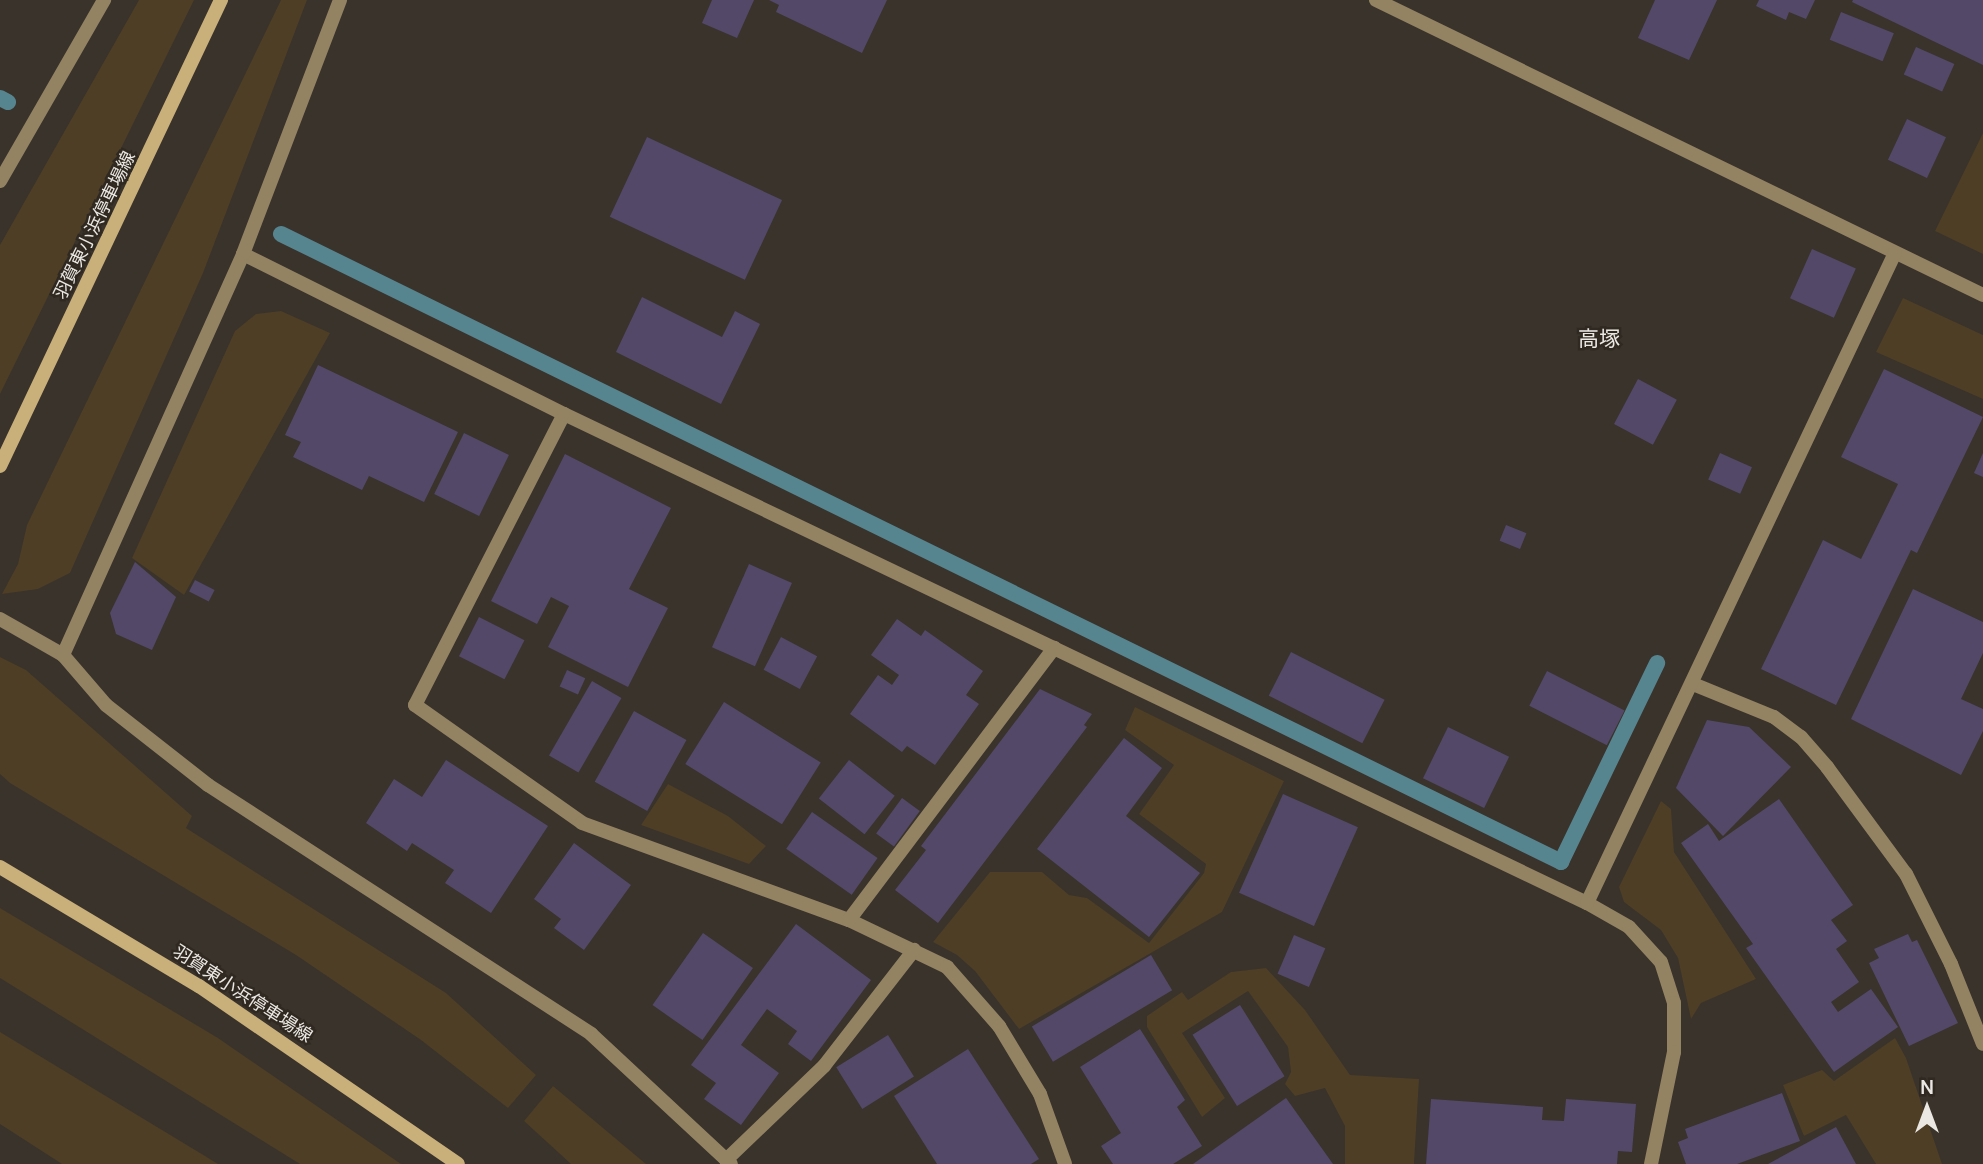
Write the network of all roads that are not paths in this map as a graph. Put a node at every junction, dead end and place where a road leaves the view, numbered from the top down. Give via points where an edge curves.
1 (104, 0) edge
2 (221, 0) edge
3 (341, 0) edge
4 (1376, 0) edge
5 (0, 181) edge
6 (1895, 253) junction
7 (243, 254) junction
8 (1983, 295) edge
9 (564, 414) junction
10 (0, 466) edge
11 (0, 619) edge
12 (1054, 648) junction
13 (62, 655) junction
14 (1693, 684) junction
15 (0, 867) edge
16 (1587, 903) junction
17 (849, 920) junction
18 (914, 950) junction
19 (1983, 1044) edge
20 (729, 1162) edge
21 (458, 1164) edge
22 (1065, 1164) edge
23 (1651, 1164) edge

1 - 5 street
2 - 10 main road, 羽賀東小浜停車場線
3 - 7 street
4 - 6 street
6 - 8 street
6 - 14 street
7 - 9 street
7 - 13 street
9 - 12 street
9 - 17 street via 415,705 582,823
11 - 13 street
12 - 16 street
12 - 17 street
13 - 20 street via 106,705 208,785 591,1034
14 - 16 street
14 - 19 street via 1774,717 1801,737 1827,768 1906,874 1951,964
15 - 21 main road, 羽賀東小浜停車場線 via 199,986
16 - 23 street via 1629,928 1661,962 1674,1003 1674,1052
17 - 18 street
18 - 20 street via 824,1066
18 - 22 street via 947,967 999,1026 1040,1094

